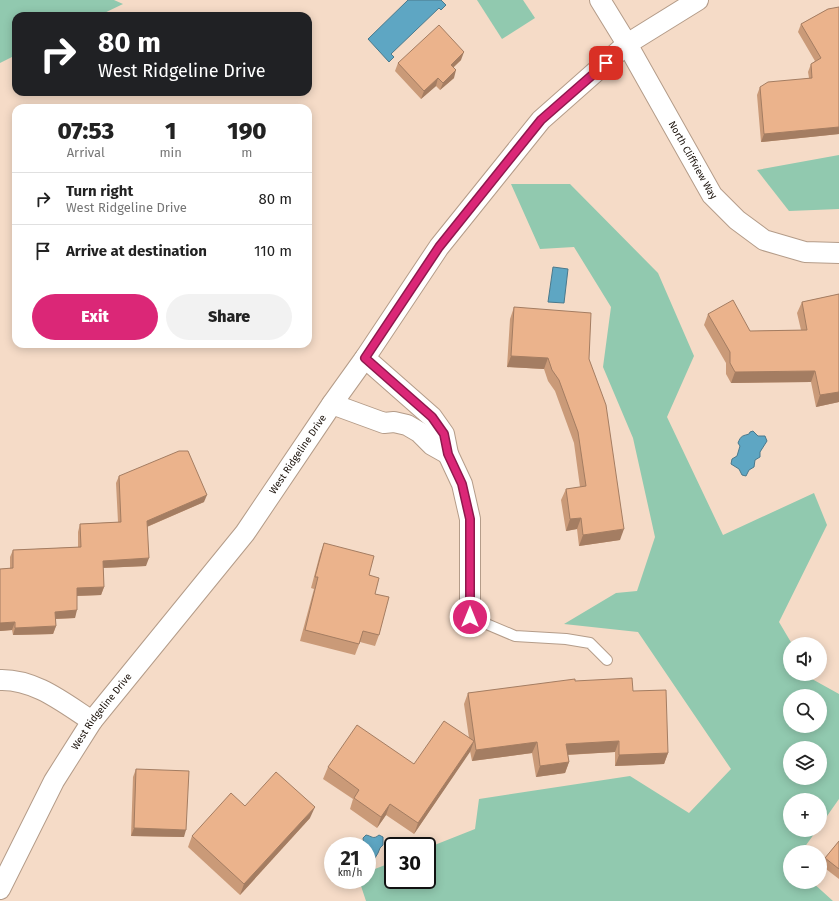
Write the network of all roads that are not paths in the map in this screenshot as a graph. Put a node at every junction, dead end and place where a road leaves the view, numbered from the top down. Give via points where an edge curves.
1 (600, 0) edge
2 (698, 0) edge
3 (627, 44) junction
4 (839, 253) edge
5 (365, 358) junction
6 (410, 399) junction
7 (332, 404) junction
8 (394, 422) junction
9 (448, 454) junction
10 (470, 617) joint
11 (607, 660) dead end
12 (0, 680) edge
13 (92, 721) junction
14 (0, 889) edge

1 - 3 street, North Cliffview Way
2 - 3 street, West Ridgeline Drive
3 - 4 street, North Cliffview Way via 712,195 736,220 764,240 805,252
3 - 5 street, West Ridgeline Drive via 541,120 439,247
5 - 6 street
5 - 7 street, West Ridgeline Drive
6 - 8 street
6 - 9 street via 432,417 444,434
7 - 8 street via 384,423
7 - 13 street, West Ridgeline Drive via 245,533
8 - 9 street via 407,425 419,432 432,445
9 - 10 street via 462,484 470,519
10 - 11 lane via 514,636 590,643
12 - 13 street via 12,680 44,690
13 - 14 street, West Ridgeline Drive via 54,781

